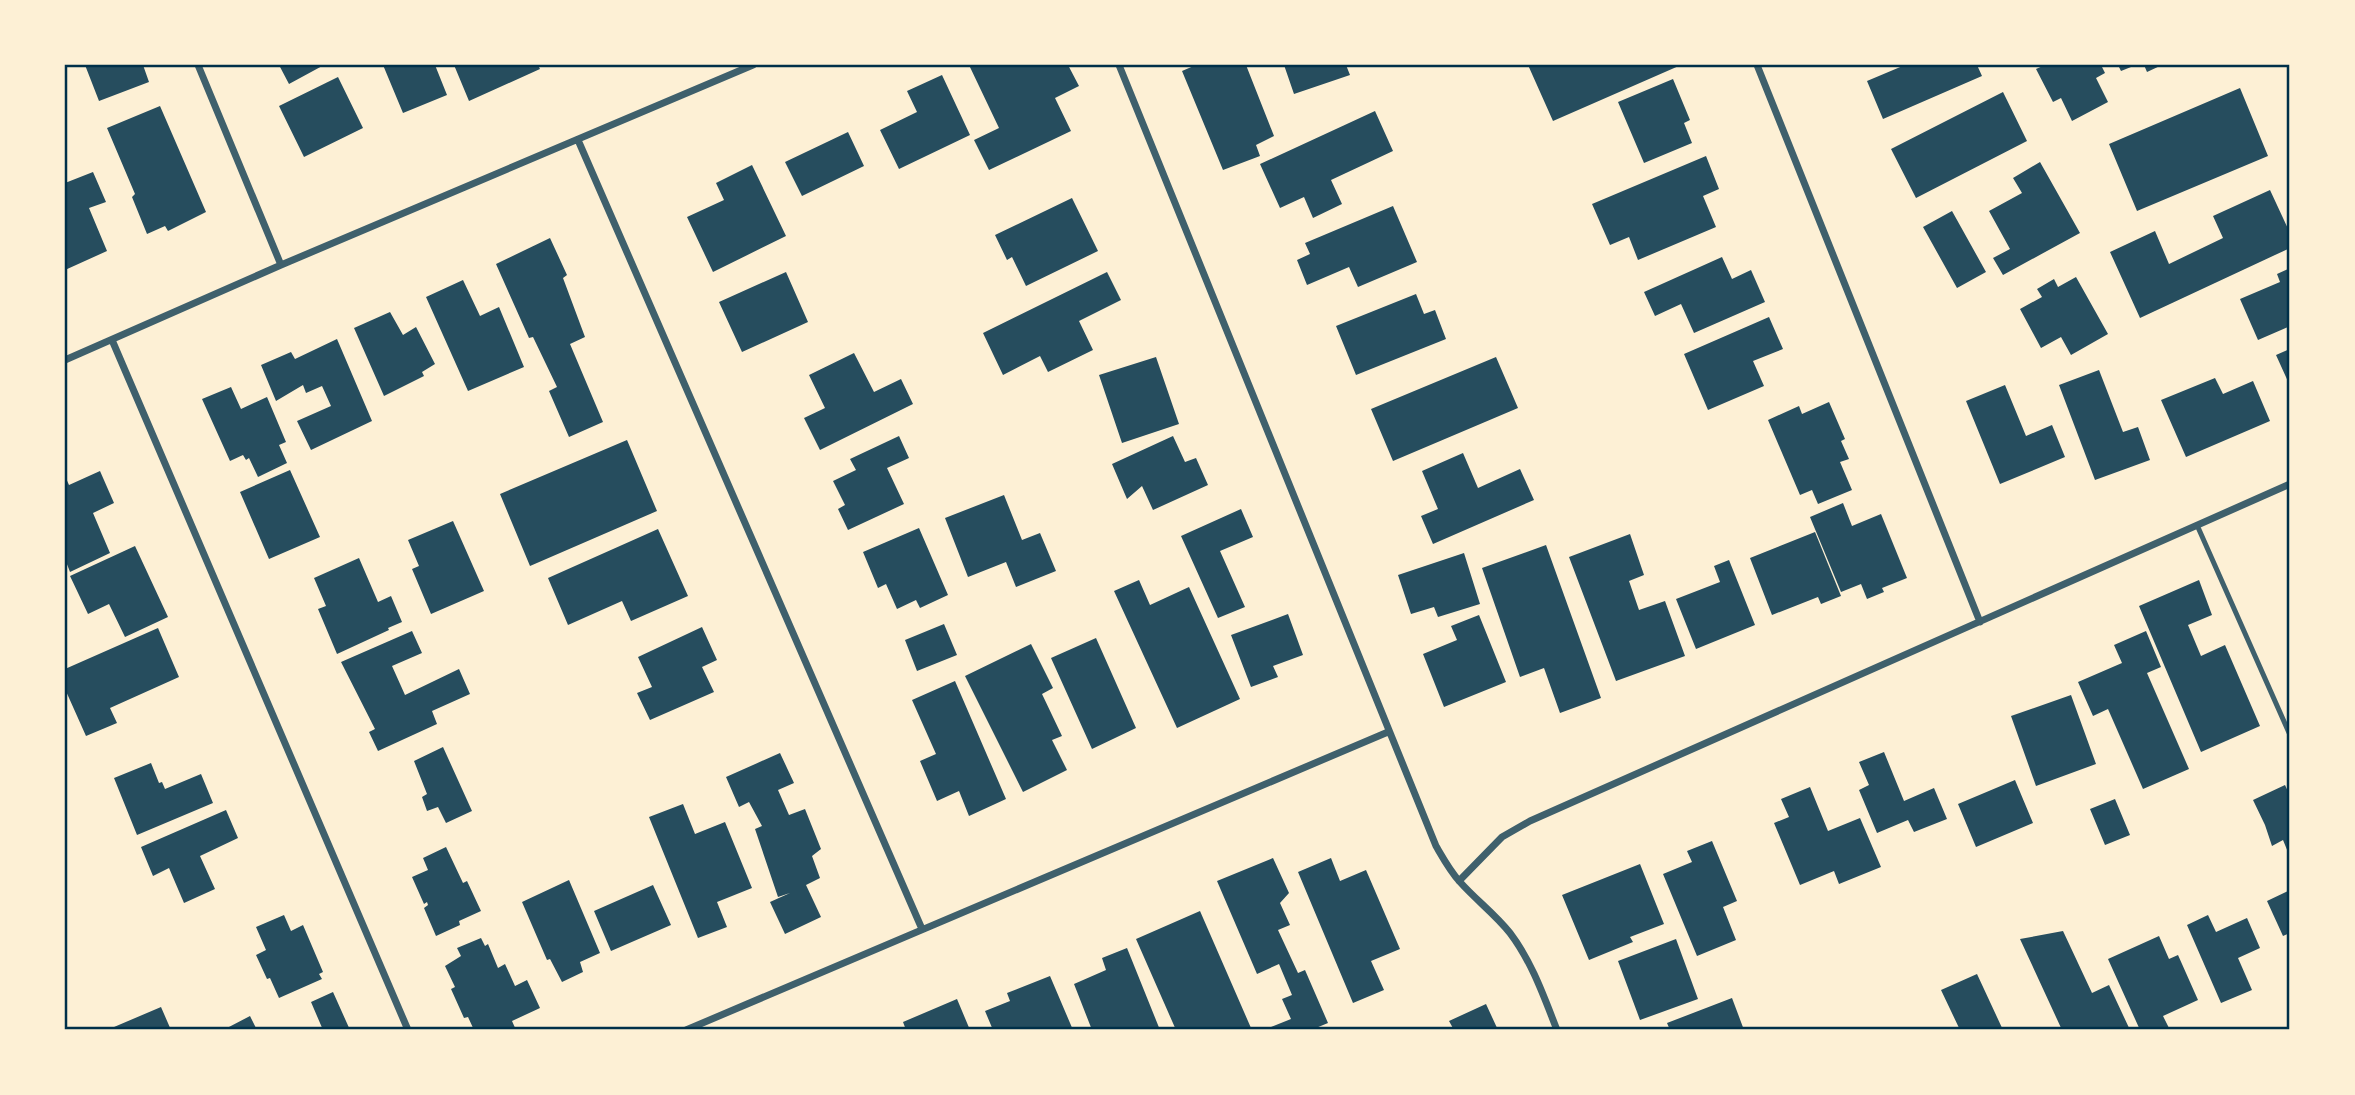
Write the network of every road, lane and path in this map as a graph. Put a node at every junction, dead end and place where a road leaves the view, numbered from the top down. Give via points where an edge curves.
1 (198, 65) edge
2 (753, 65) edge
3 (1119, 65) edge
4 (1757, 65) edge
5 (578, 140) junction
6 (281, 265) junction
7 (112, 340) junction
8 (65, 360) edge
9 (2290, 484) edge
10 (2197, 525) junction
11 (1980, 622) junction
12 (1388, 732) junction
13 (2290, 735) edge
14 (1459, 881) junction
15 (922, 929) junction
16 (408, 1030) edge
17 (686, 1030) edge
18 (1558, 1030) edge

1 - 6 street
2 - 5 street
3 - 12 street
4 - 11 street
5 - 6 street
5 - 15 street
6 - 7 street
7 - 8 street
7 - 16 street
9 - 10 street
10 - 11 street
10 - 13 lane
11 - 14 street via 1530,821 1496,842
12 - 14 street via 1436,846
12 - 15 street
14 - 18 street via 1516,942
15 - 17 street

